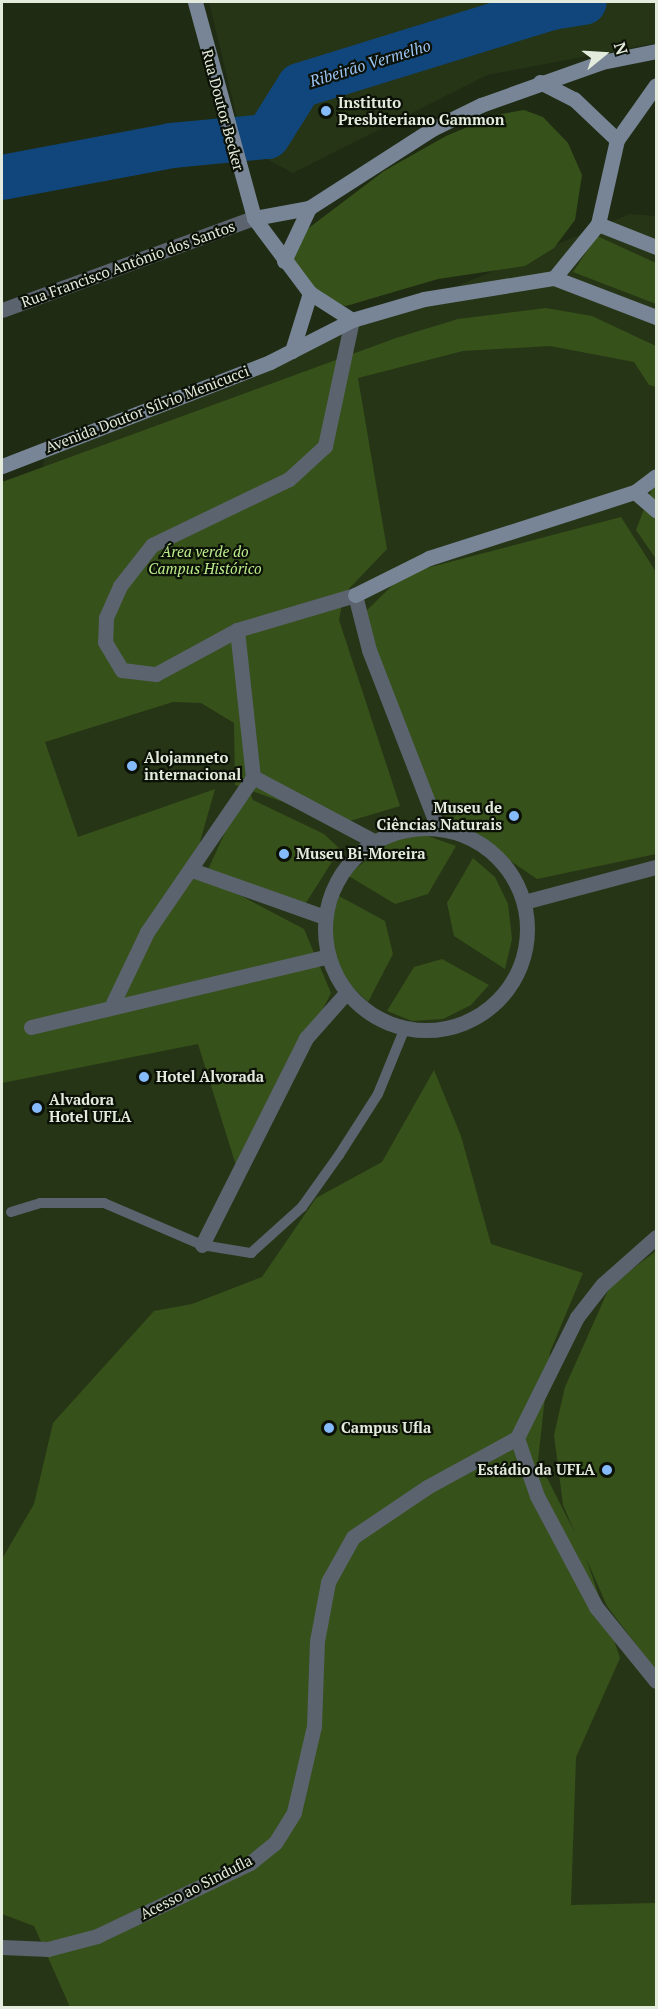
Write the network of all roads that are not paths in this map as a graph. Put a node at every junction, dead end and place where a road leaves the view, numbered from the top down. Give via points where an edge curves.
1 (195, 2) edge
2 (657, 51) edge
3 (540, 82) junction
4 (657, 84) edge
5 (617, 141) junction
6 (309, 208) junction
7 (254, 218) junction
8 (598, 224) junction
9 (657, 247) edge
10 (284, 261) junction
11 (554, 278) junction
12 (310, 293) junction
13 (2, 310) edge
14 (657, 317) edge
15 (352, 320) junction
16 (292, 351) junction
17 (2, 466) edge
18 (657, 476) edge
19 (635, 492) junction
20 (657, 510) edge
21 (355, 595) junction
22 (237, 630) junction
23 (253, 777) junction
24 (438, 828) junction
25 (376, 842) junction
26 (657, 867) edge
27 (192, 870) junction
28 (524, 902) junction
29 (325, 917) junction
30 (329, 956) junction
31 (346, 993) junction
32 (113, 1003) junction
33 (31, 1027) dead end
34 (405, 1028) junction
35 (11, 1212) dead end
36 (657, 1238) edge
37 (202, 1245) junction
38 (517, 1438) junction
39 (657, 1681) edge
40 (2, 1947) edge

1 - 7 main road, Rua Doutor Becker
2 - 3 main road
3 - 5 main road via 574,99
3 - 6 main road via 432,129
4 - 5 main road
5 - 8 main road
6 - 7 main road
6 - 10 main road
7 - 10 main road, Rua Doutor Becker
7 - 13 street, Rua Francisco Antônio dos Santos
8 - 9 main road
8 - 11 main road
10 - 12 main road, Rua Doutor Becker
11 - 14 main road
11 - 15 main road, Avenida Doutor Sílvio Menicucci via 424,299
12 - 15 main road, Rua Doutor Becker
12 - 16 main road
15 - 16 main road, Avenida Doutor Sílvio Menicucci
15 - 22 street via 325,446 289,479 152,545 120,586 106,618 105,642 122,670 156,674
16 - 17 main road, Avenida Doutor Sílvio Menicucci
18 - 19 main road
19 - 20 main road
19 - 21 main road via 429,558
21 - 22 street
21 - 24 street via 377,672
22 - 23 street
23 - 25 street
23 - 27 street
24 - 25 street via 398,831
24 - 28 street via 483,847 506,866
25 - 29 street via 363,849 337,879
26 - 28 street
27 - 29 street
27 - 32 street via 147,932
28 - 34 street via 527,942 515,980 489,1010 454,1028
29 - 30 street
30 - 31 street
30 - 32 street
31 - 34 street via 376,1018
31 - 37 street via 306,1038
32 - 33 street
34 - 37 lane via 378,1094 279,1233 251,1253
35 - 37 lane via 40,1203 104,1203
36 - 38 street via 602,1285 577,1317
38 - 39 street via 537,1496 596,1607
38 - 40 street, Acesso ao Sindufla via 427,1487 353,1537 328,1582 317,1641 314,1726 294,1812 275,1842 250,1863 97,1936 48,1950

